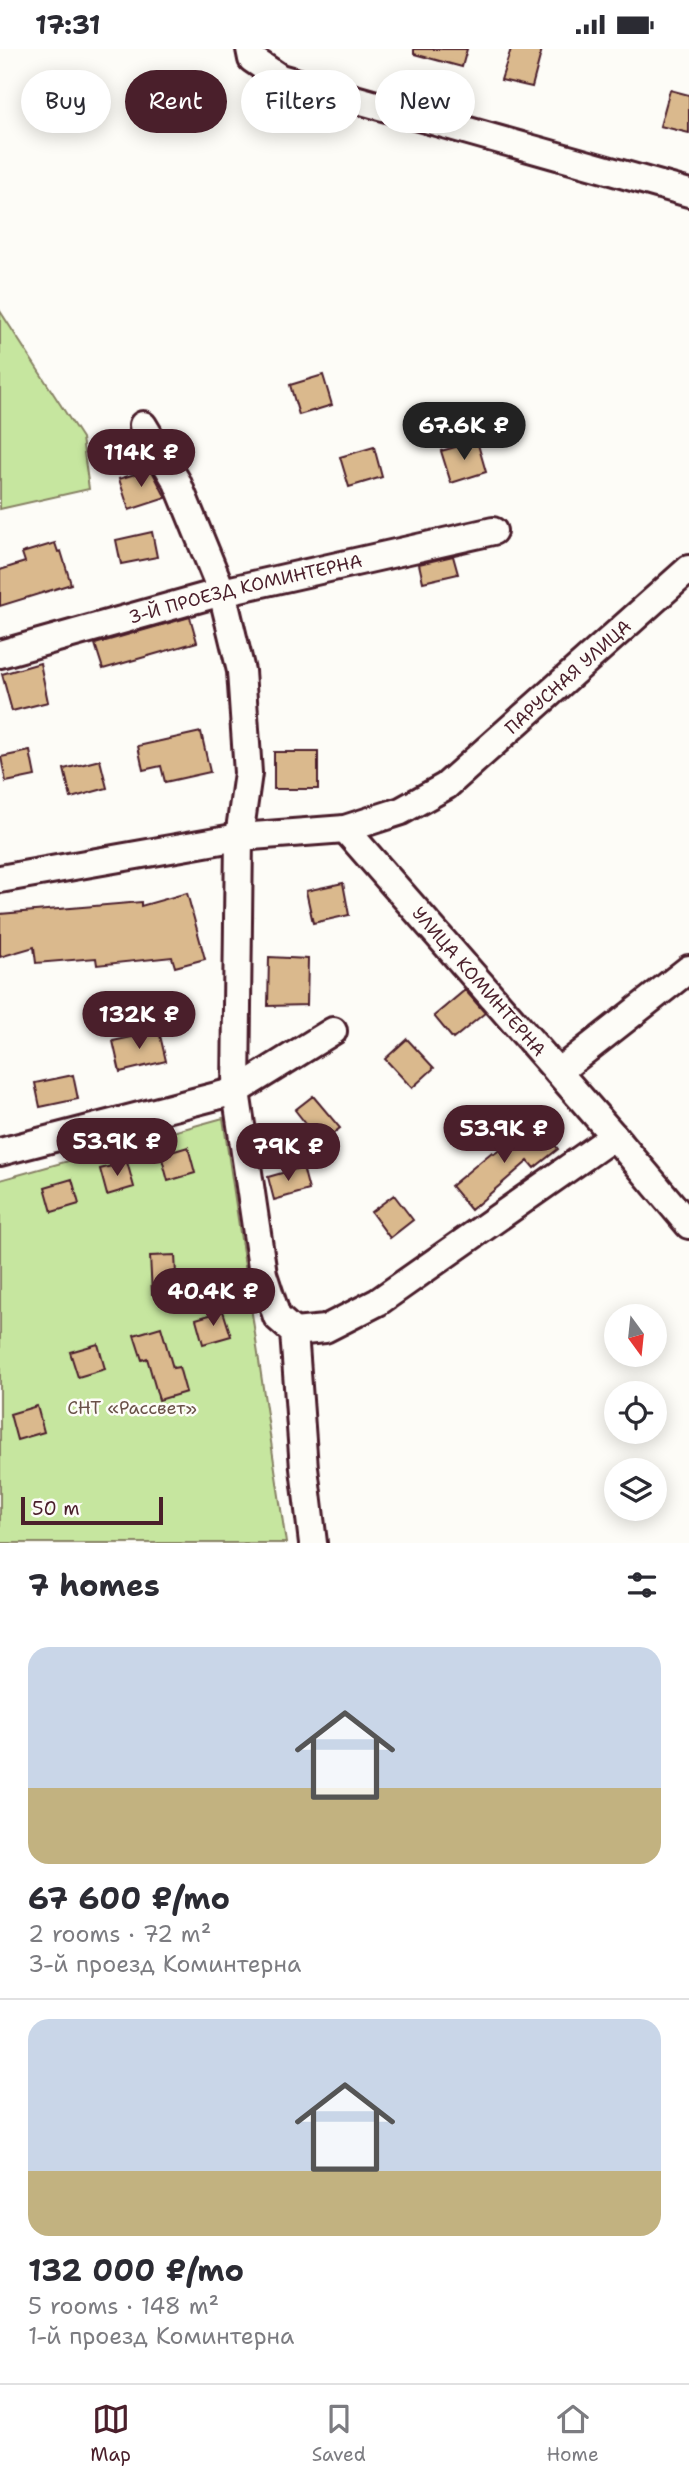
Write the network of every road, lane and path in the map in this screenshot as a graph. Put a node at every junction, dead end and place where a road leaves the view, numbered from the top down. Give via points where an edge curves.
1 (250, 49) edge
2 (689, 194) edge
3 (143, 425) dead end
4 (493, 531) dead end
5 (689, 569) edge
6 (222, 592) junction
7 (0, 654) edge
8 (345, 829) junction
9 (239, 837) junction
10 (0, 879) edge
11 (689, 969) edge
12 (333, 1031) dead end
13 (558, 1072) junction
14 (236, 1091) junction
15 (614, 1136) junction
16 (0, 1152) edge
17 (689, 1225) edge
18 (294, 1332) junction
19 (313, 1543) edge

1 - 2 street via 253,58 280,78
3 - 6 street via 177,482
4 - 6 street, 3-Й ПРОЕЗД КОМИНТЕРНА
5 - 8 street, ПАРУСНАЯ УЛИЦА via 446,786 401,811
6 - 7 street, 3-Й ПРОЕЗД КОМИНТЕРНА
6 - 9 street via 243,697 248,773
8 - 9 street
8 - 13 street, УЛИЦА КОМИНТЕРНА
9 - 10 street
9 - 14 street
11 - 13 street
12 - 14 street
13 - 15 street, УЛИЦА КОМИНТЕРНА
14 - 16 street
14 - 18 street via 263,1274 277,1317
15 - 17 street, УЛИЦА КОМИНТЕРНА
15 - 18 street via 378,1302 325,1329
18 - 19 street

